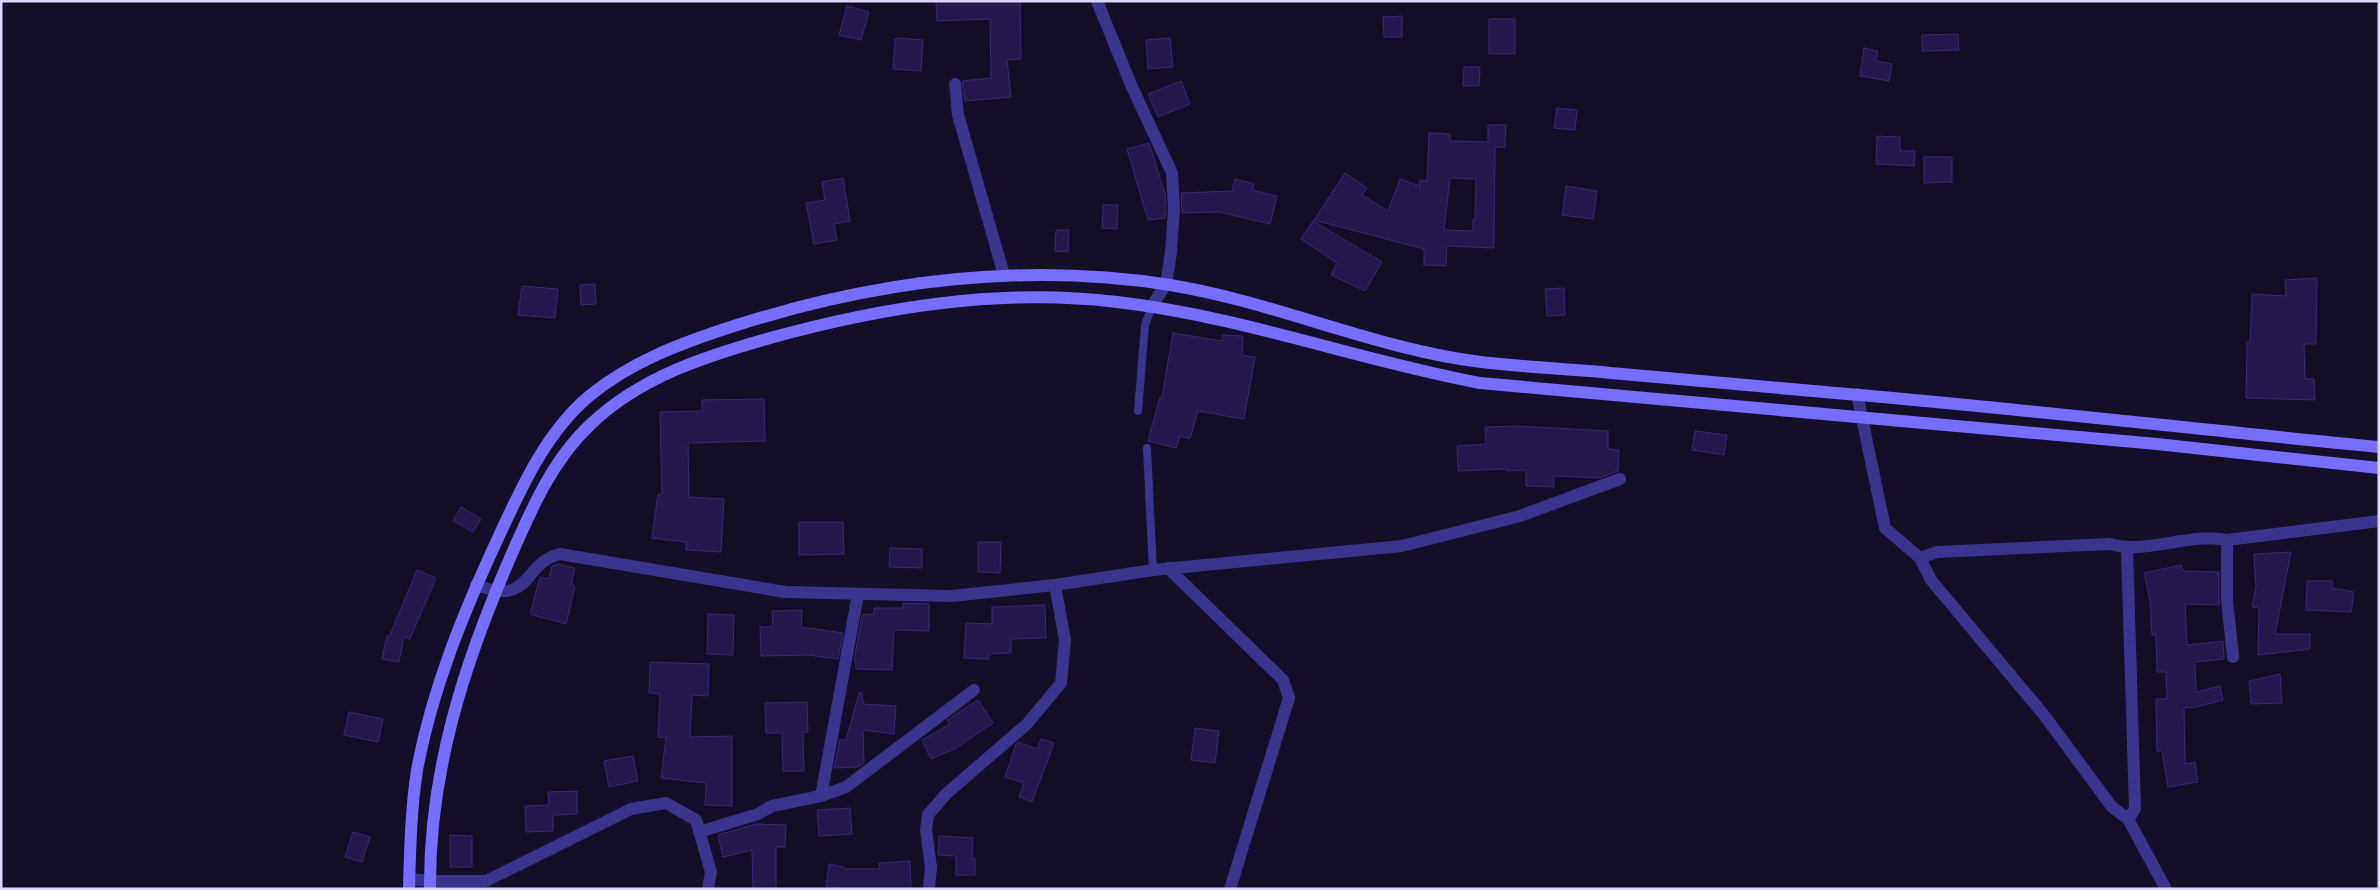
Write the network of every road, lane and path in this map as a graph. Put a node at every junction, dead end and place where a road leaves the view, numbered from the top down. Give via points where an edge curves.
1 (1097, 1) edge
2 (955, 84) dead end
3 (1004, 275) junction
4 (1166, 284) junction
5 (1152, 306) junction
6 (1857, 394) junction
7 (1138, 411) dead end
8 (1862, 416) junction
9 (2379, 447) edge
10 (1146, 448) dead end
11 (2379, 468) edge
12 (1620, 478) dead end
13 (2379, 521) edge
14 (2227, 540) junction
15 (2127, 549) junction
16 (1920, 558) junction
17 (1168, 568) junction
18 (1153, 570) junction
19 (476, 585) junction
20 (1055, 585) junction
21 (496, 592) junction
22 (858, 594) junction
23 (2233, 657) dead end
24 (974, 690) dead end
25 (821, 796) junction
26 (2128, 819) junction
27 (699, 832) junction
28 (409, 884) edge
29 (430, 885) edge
30 (708, 889) edge
31 (929, 889) edge
32 (1230, 889) edge
33 (2166, 889) edge

1 - 4 street via 1172,173 1174,210
2 - 3 street via 958,115
3 - 4 main road via 1070,276
3 - 19 main road via 884,288 817,302 711,333 662,351 622,373 587,398 563,423 538,458 520,488
4 - 5 street
4 - 6 main road via 1247,302 1414,349 1477,362
5 - 7 lane via 1145,325
5 - 8 main road via 1231,322 1418,372 1480,383
5 - 21 main road via 1049,298 925,303 882,310 751,343 696,361 648,382 590,424 562,457 541,491
6 - 8 street
6 - 9 main road
8 - 11 main road
8 - 16 street via 1886,528
10 - 18 lane
12 - 17 street via 1520,516 1402,546
13 - 14 street
14 - 15 street via 2212,537
14 - 23 street via 2227,600
15 - 16 street via 2110,544 1937,552
15 - 26 street via 2135,809
16 - 26 street via 1931,580 2044,715 2112,807
17 - 18 street
17 - 32 street via 1283,680 1289,698
18 - 20 street
19 - 21 street
19 - 28 main road via 447,660 427,727 417,774
20 - 22 street via 951,596
20 - 31 street via 1065,640 1061,683 1027,724 946,794 928,815 926,830 932,867
21 - 22 street via 507,592 516,587 545,560 560,554 784,592
21 - 29 main road via 467,666 446,740 435,794
22 - 25 street
24 - 25 street via 846,787
25 - 27 street via 772,806 758,814
26 - 33 street
27 - 29 street via 696,820 666,803 631,809 486,881
27 - 30 street via 711,872
28 - 29 street

